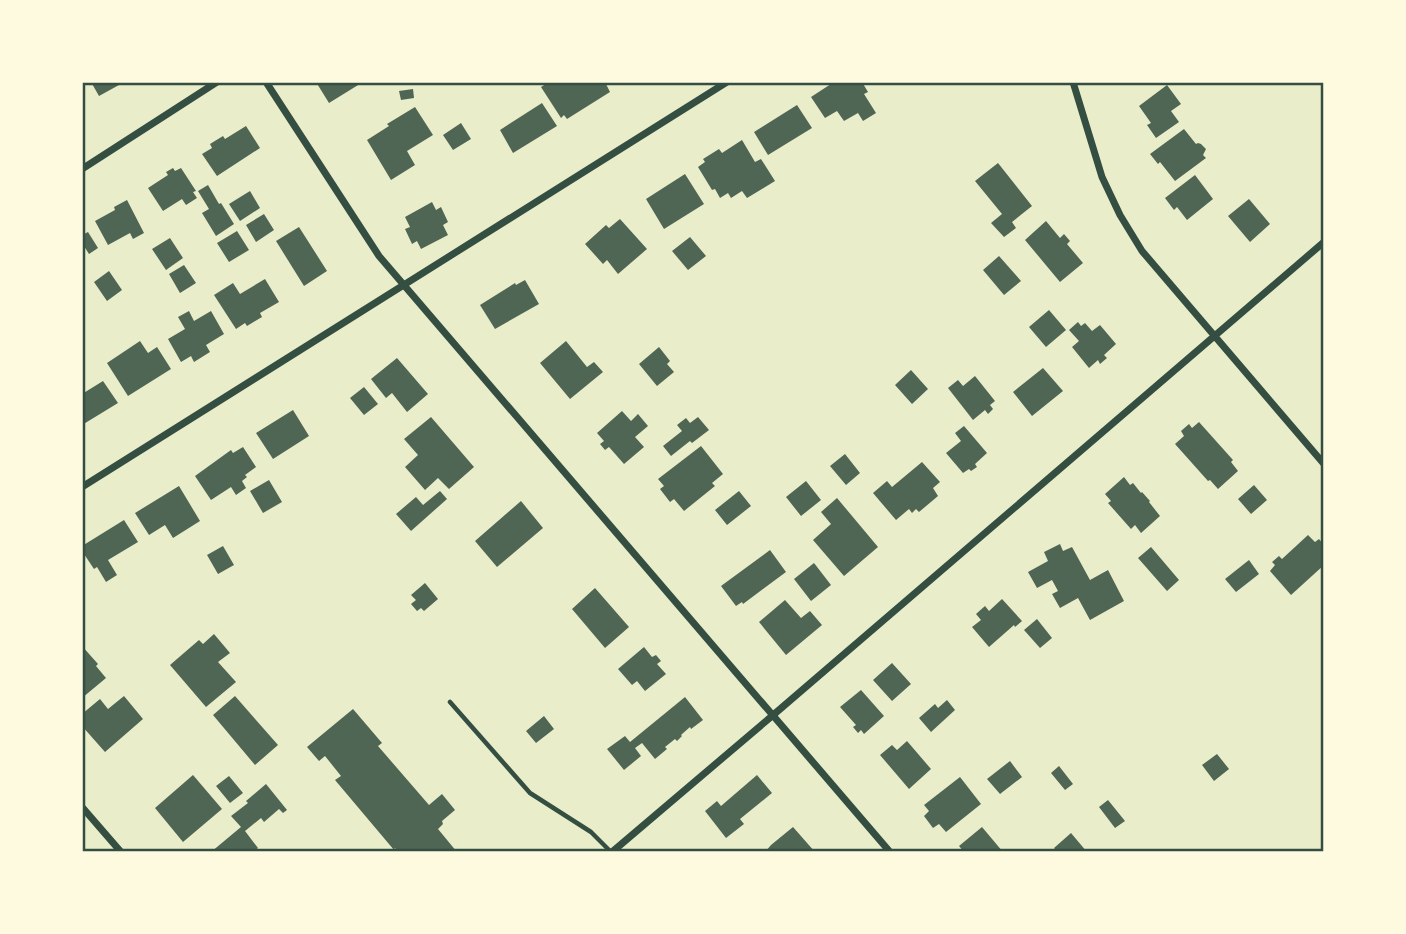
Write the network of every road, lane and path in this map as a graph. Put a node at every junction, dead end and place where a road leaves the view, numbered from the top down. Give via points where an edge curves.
1 (217, 82) edge
2 (266, 82) edge
3 (727, 82) edge
4 (1073, 82) edge
5 (82, 169) edge
6 (1324, 242) edge
7 (403, 285) junction
8 (1214, 337) junction
9 (1324, 464) edge
10 (82, 487) edge
11 (450, 702) dead end
12 (772, 716) junction
13 (82, 807) edge
14 (121, 852) edge
15 (611, 852) edge
16 (890, 852) edge

1 - 5 street
2 - 7 street via 379,256
3 - 7 street
4 - 8 street via 1102,177 1120,215 1142,251
6 - 8 street
7 - 10 street
7 - 12 street
8 - 9 street
8 - 12 street
11 - 15 lane via 530,793 591,832
12 - 15 street
12 - 16 street
13 - 14 street

